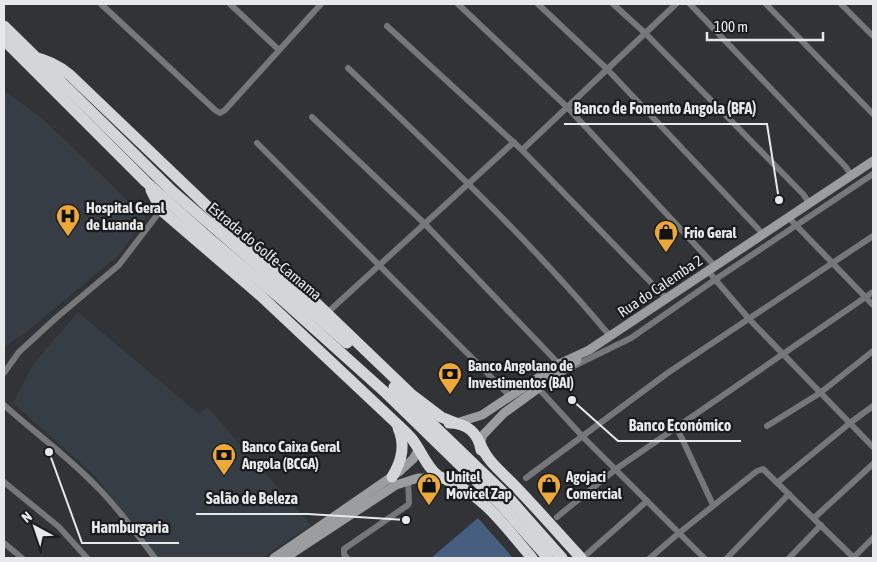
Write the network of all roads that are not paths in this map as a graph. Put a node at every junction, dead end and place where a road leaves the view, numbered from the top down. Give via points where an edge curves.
1 (230, 4) edge
2 (321, 4) edge
3 (458, 4) edge
4 (538, 4) edge
5 (613, 4) edge
6 (676, 4) edge
7 (690, 4) edge
8 (766, 4) edge
9 (841, 4) edge
10 (104, 5) edge
11 (4, 26) edge
12 (387, 26) dead end
13 (645, 33) junction
14 (873, 36) edge
15 (4, 40) edge
16 (280, 50) junction
17 (33, 56) junction
18 (348, 68) dead end
19 (607, 69) junction
20 (567, 107) junction
21 (873, 114) edge
22 (312, 117) dead end
23 (514, 142) junction
24 (258, 143) dead end
25 (522, 150) junction
26 (873, 161) edge
27 (873, 174) edge
28 (852, 176) junction
29 (146, 182) junction
30 (468, 183) junction
31 (810, 204) junction
32 (159, 213) junction
33 (789, 218) junction
34 (424, 223) junction
35 (797, 225) junction
36 (764, 236) junction
37 (873, 236) edge
38 (833, 263) junction
39 (380, 265) junction
40 (712, 268) junction
41 (716, 279) junction
42 (873, 292) edge
43 (865, 297) junction
44 (666, 298) junction
45 (873, 305) edge
46 (327, 313) junction
47 (749, 319) junction
48 (610, 336) junction
49 (873, 351) edge
50 (783, 354) junction
51 (562, 368) junction
52 (4, 372) edge
53 (539, 389) junction
54 (391, 391) junction
55 (820, 393) junction
56 (511, 397) junction
57 (4, 405) edge
58 (873, 406) edge
59 (395, 422) junction
60 (456, 423) junction
61 (850, 423) junction
62 (767, 426) dead end
63 (438, 427) dead end
64 (677, 428) junction
65 (428, 436) dead end
66 (583, 436) junction
67 (480, 443) junction
68 (873, 447) edge
69 (418, 451) junction
70 (873, 464) edge
71 (477, 466) dead end
72 (616, 469) junction
73 (467, 475) dead end
74 (392, 477) junction
75 (443, 478) junction
76 (526, 478) dead end
77 (408, 480) junction
78 (4, 482) edge
79 (778, 482) junction
80 (789, 494) junction
81 (505, 501) junction
82 (647, 501) junction
83 (713, 505) junction
84 (557, 518) dead end
85 (814, 518) junction
86 (821, 525) junction
87 (679, 533) junction
88 (873, 538) edge
89 (4, 543) edge
90 (584, 556) edge
91 (22, 558) edge
92 (87, 558) edge
93 (155, 558) edge
94 (274, 558) edge
95 (285, 558) edge
96 (347, 558) edge
97 (532, 558) edge
98 (548, 558) edge
99 (562, 558) edge
100 (650, 558) edge
101 (704, 558) edge
102 (727, 558) edge
103 (789, 558) edge
104 (854, 558) edge

1 - 16 street
2 - 16 street
3 - 20 street
4 - 19 street
5 - 13 street
6 - 13 street
7 - 28 street
8 - 21 street
9 - 14 street
10 - 16 street via 220,112
11 - 17 highway, Estrada do Golfe-Camama
12 - 23 street
13 - 19 street
13 - 31 street
15 - 29 highway, Estrada do Golfe-Camama
17 - 46 highway via 58,65 70,75 254,251
17 - 54 highway, Estrada do Golfe-Camama via 172,191 319,317
18 - 30 street
19 - 20 street
19 - 36 street
20 - 25 street
20 - 40 street
22 - 34 street
23 - 25 street
23 - 30 street
24 - 39 street
25 - 44 street
26 - 28 main road, Rua do Calemba 2
27 - 35 street
28 - 31 main road, Rua do Calemba 2
29 - 32 highway
29 - 54 highway, Estrada do Golfe-Camama
30 - 34 street
30 - 48 street via 571,290
31 - 33 main road, Rua do Calemba 2
32 - 52 street via 119,265 26,347
32 - 59 highway via 261,296
33 - 35 street
33 - 36 main road, Rua do Calemba 2
34 - 39 street
34 - 51 street
35 - 38 street
35 - 41 street
36 - 40 main road, Rua do Calemba 2
37 - 38 street
38 - 43 street
38 - 47 street
39 - 46 street
39 - 56 street
40 - 41 street
40 - 44 main road, Rua do Calemba 2
41 - 47 street
41 - 51 street via 631,338
42 - 43 street
43 - 45 street
43 - 50 street
44 - 48 main road, Rua do Calemba 2
46 - 60 highway via 412,396 441,418
47 - 50 street
47 - 66 street via 669,372
48 - 51 main road, Rua do Calemba 2
49 - 55 street
50 - 55 street
50 - 64 street
51 - 53 main road
51 - 56 main road
53 - 66 street
53 - 67 main road via 504,413 483,435
54 - 81 highway, Estrada do Golfe-Camama, bridge
55 - 61 street
55 - 62 street
56 - 60 main road via 482,415
57 - 93 street via 99,489
58 - 61 street
59 - 69 highway via 412,439
59 - 74 highway via 403,450
60 - 63 highway
60 - 67 highway via 470,429
61 - 68 street
61 - 79 street
64 - 72 street
64 - 83 street
65 - 69 highway
66 - 72 street
66 - 76 street
67 - 71 highway
67 - 90 highway via 495,466
69 - 74 main road
69 - 75 highway via 431,469
70 - 85 street
72 - 82 street
72 - 84 street
73 - 75 highway
74 - 94 main road
75 - 77 main road
75 - 97 highway via 483,502
77 - 95 main road via 384,491
77 - 96 street via 408,505 344,549
78 - 92 street via 59,527
79 - 80 street
79 - 83 street via 763,469 757,471
80 - 85 street
80 - 102 street
81 - 98 highway
81 - 99 highway
82 - 87 street
82 - 90 street
83 - 87 street
85 - 86 street
86 - 103 street
86 - 104 street
87 - 100 street
87 - 101 street
88 - 104 street
89 - 91 street

